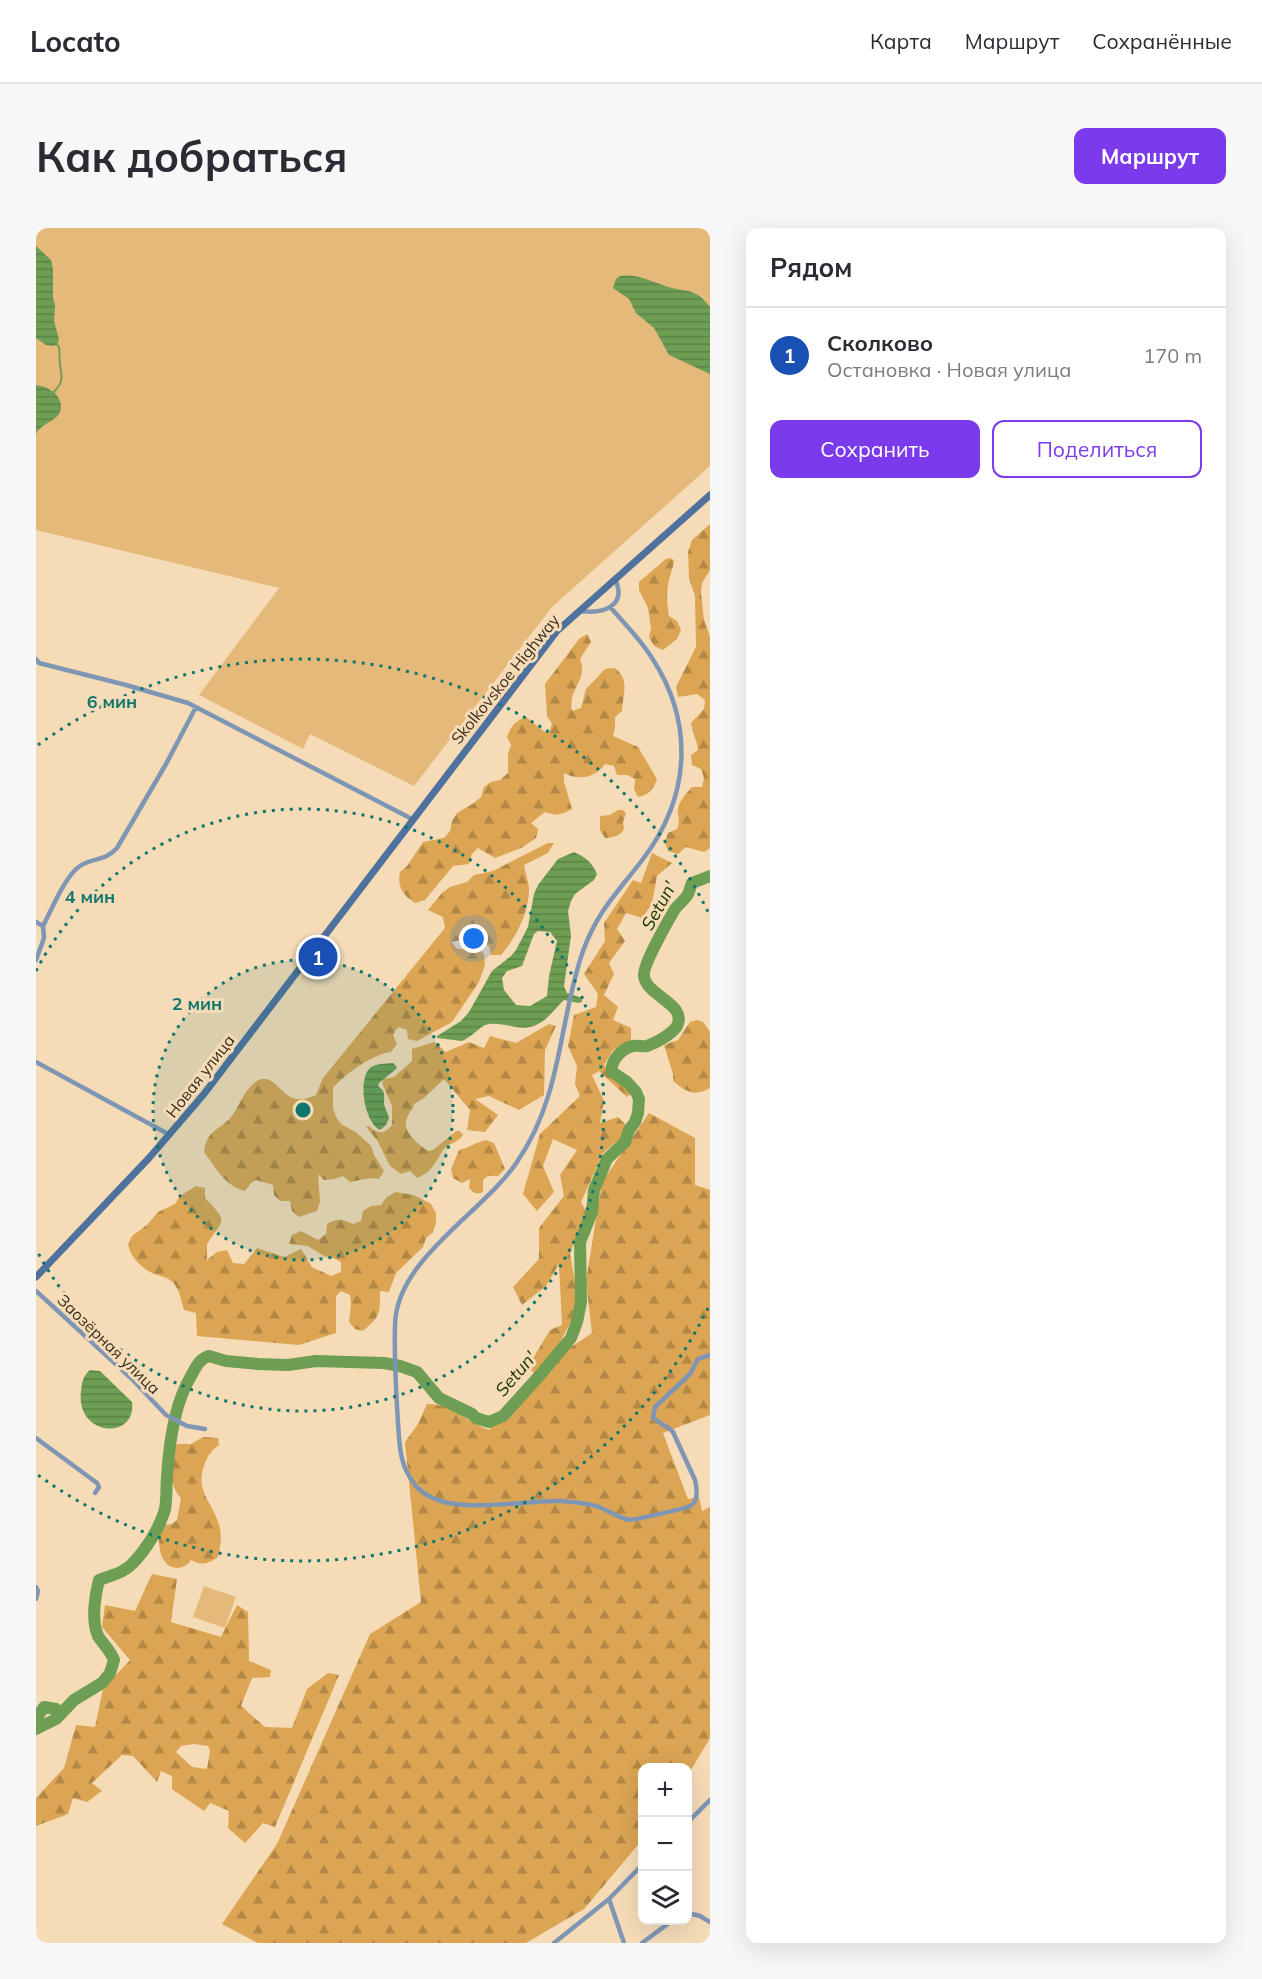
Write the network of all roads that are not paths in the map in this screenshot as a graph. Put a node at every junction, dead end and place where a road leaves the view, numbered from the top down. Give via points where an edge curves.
1 (710, 495) edge
2 (615, 579) junction
3 (611, 608) junction
4 (579, 610) junction
5 (38, 661) edge
6 (36, 670) edge
7 (196, 707) junction
8 (412, 819) junction
9 (36, 922) edge
10 (43, 926) junction
11 (36, 960) edge
12 (36, 1062) edge
13 (170, 1135) junction
14 (36, 1277) edge
15 (36, 1291) edge
16 (710, 1355) edge
17 (205, 1429) dead end
18 (36, 1438) edge
19 (95, 1492) dead end
20 (36, 1587) edge
21 (36, 1599) edge
22 (710, 1800) edge
23 (692, 1817) edge
24 (638, 1869) edge
25 (609, 1899) junction
26 (692, 1914) edge
27 (710, 1922) edge
28 (666, 1925) edge
29 (554, 1943) edge
30 (624, 1943) edge
31 (642, 1943) edge

1 - 2 street, Skolkovskoe Highway
2 - 3 street via 619,592
2 - 4 street, Skolkovskoe Highway
3 - 4 street
3 - 16 street via 651,655 672,694 682,739 679,787 668,819 593,927 573,988 553,1086 529,1142 489,1196 414,1272 400,1300 394,1338 403,1463 418,1488 447,1502 570,1502 595,1506 627,1520 684,1509 695,1500 696,1480 673,1432 653,1417 655,1407 690,1374 698,1359
4 - 8 street, Skolkovskoe Highway via 532,661
5 - 6 street
5 - 7 street
7 - 8 street
7 - 10 street via 117,848 107,857 72,873
8 - 13 street, Новая улица
9 - 10 street
10 - 11 street via 44,938
12 - 13 street
13 - 14 street, Новая улица
15 - 17 street, Заозёрная улица via 166,1415 187,1426
18 - 19 street via 97,1483
20 - 21 street
22 - 23 street
24 - 25 street
25 - 29 street
25 - 30 street
26 - 27 street
28 - 31 street

